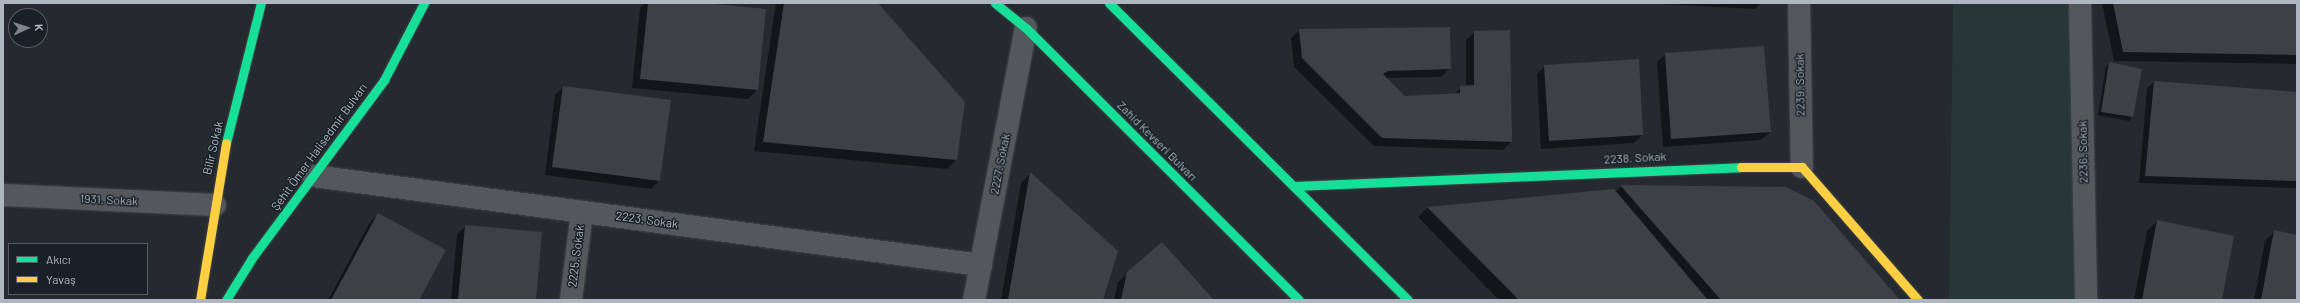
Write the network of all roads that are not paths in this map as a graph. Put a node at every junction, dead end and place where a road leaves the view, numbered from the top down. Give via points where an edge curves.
1 (261, 3) edge
2 (424, 3) edge
3 (995, 3) edge
4 (1109, 3) edge
5 (1799, 3) edge
6 (2080, 3) edge
7 (1026, 28) junction
8 (1802, 167) junction
9 (313, 176) junction
10 (1294, 186) junction
11 (3, 194) edge
12 (215, 205) junction
13 (582, 212) junction
14 (981, 265) junction
15 (200, 300) edge
16 (226, 300) edge
17 (571, 300) edge
18 (974, 300) edge
19 (1300, 300) edge
20 (1408, 300) edge
21 (1918, 300) edge
22 (2086, 300) edge

1 - 12 street, Bilir Sokak via 220,168
2 - 9 street, Şehit Ömer Halisedmir Bulvarı via 384,80
3 - 7 street, Zahid Kevseri Bulvarı
4 - 10 street
5 - 8 street, 2239. Sokak
6 - 22 street, 2236. Sokak
7 - 14 street, 2227. Sokak
7 - 19 street, Zahid Kevseri Bulvarı
8 - 10 street, 2238. Sokak via 1694,167
8 - 21 street
9 - 13 street, 2223. Sokak
9 - 16 street, Şehit Ömer Halisedmir Bulvarı via 252,258
10 - 20 street
11 - 12 street, 1931. Sokak
12 - 15 street, Bilir Sokak
13 - 14 street, 2223. Sokak
13 - 17 street, 2225. Sokak
14 - 18 street, 2227. Sokak

